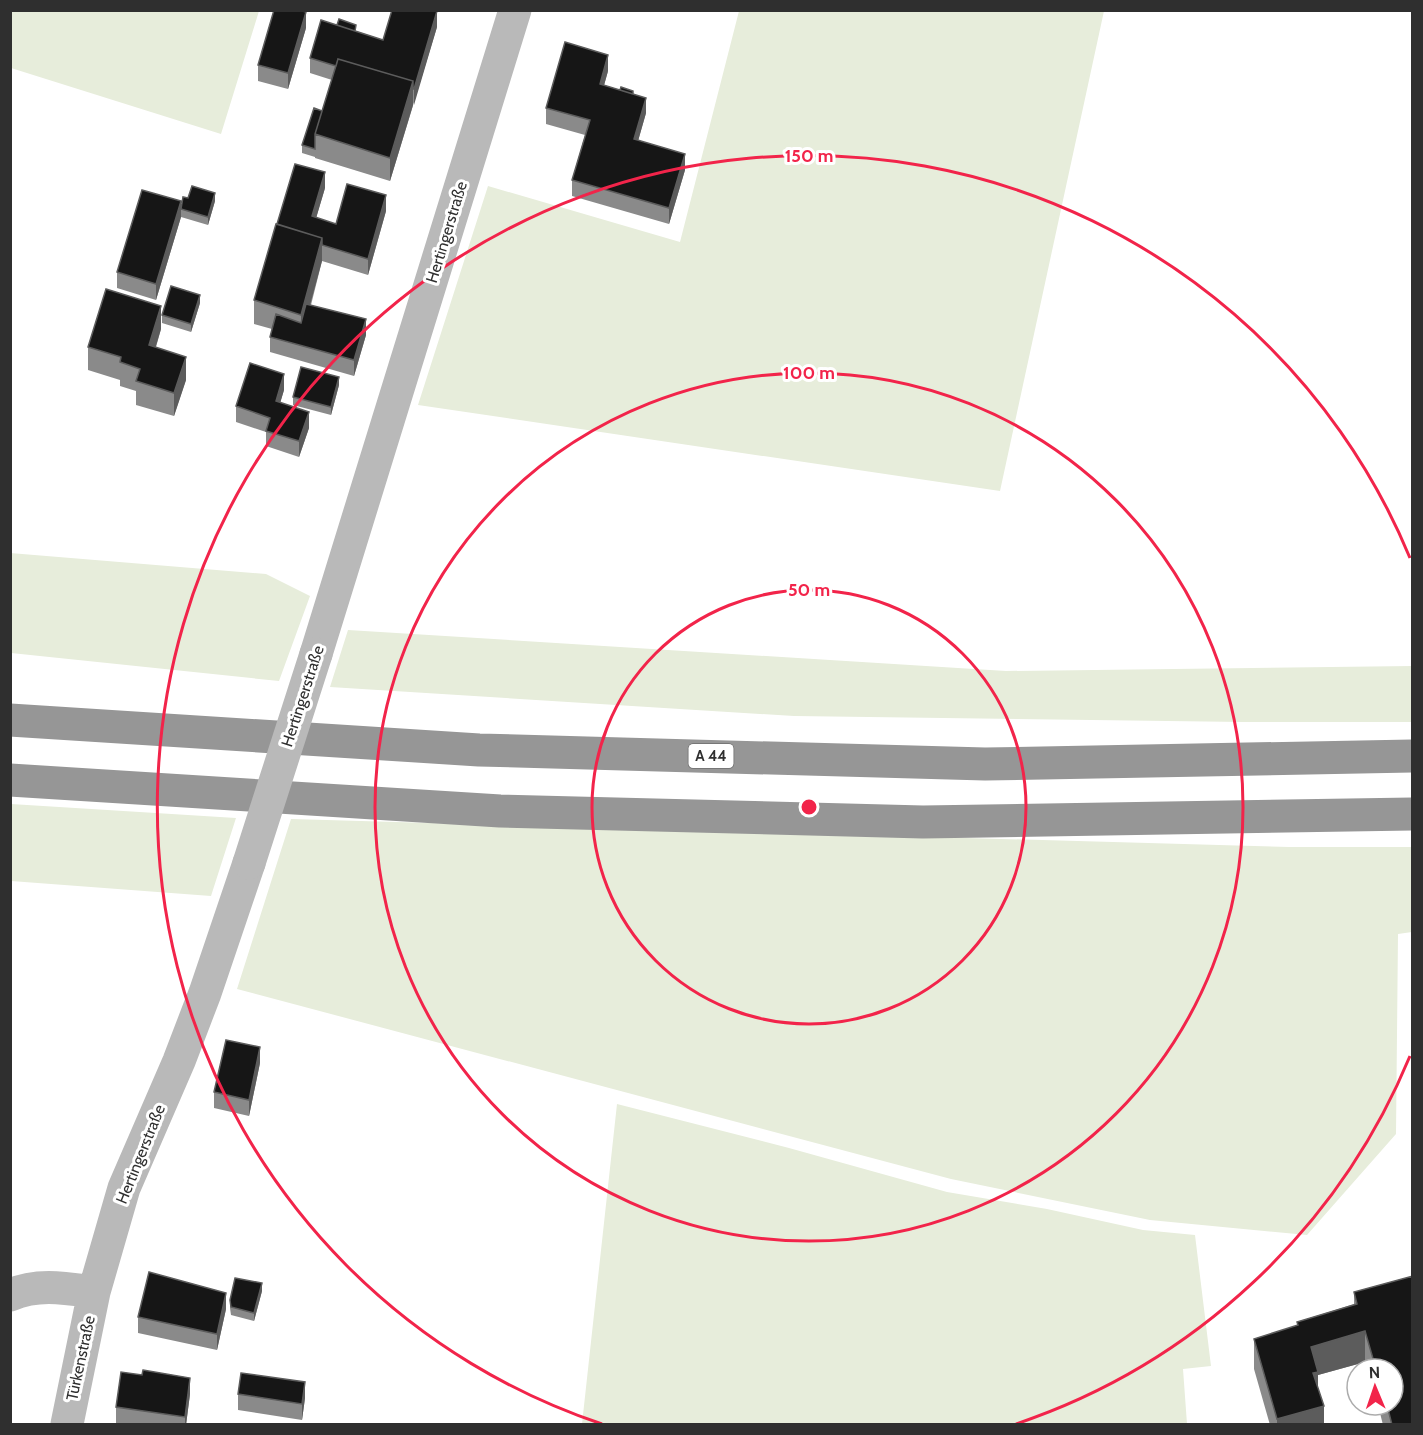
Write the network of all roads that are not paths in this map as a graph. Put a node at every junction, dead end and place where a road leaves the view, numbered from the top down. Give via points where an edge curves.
1 (515, 10) edge
2 (10, 720) edge
3 (1413, 756) edge
4 (10, 780) edge
5 (1413, 814) edge
6 (94, 1292) junction
7 (10, 1295) edge
8 (69, 1411) edge

1 - 6 street, Hertingerstraße, bridge via 249,863 179,1061 124,1188
2 - 3 highway, A 44 via 479,750 997,764
4 - 5 highway via 500,811 923,822
6 - 7 street via 33,1287
6 - 8 street, Türkenstraße

